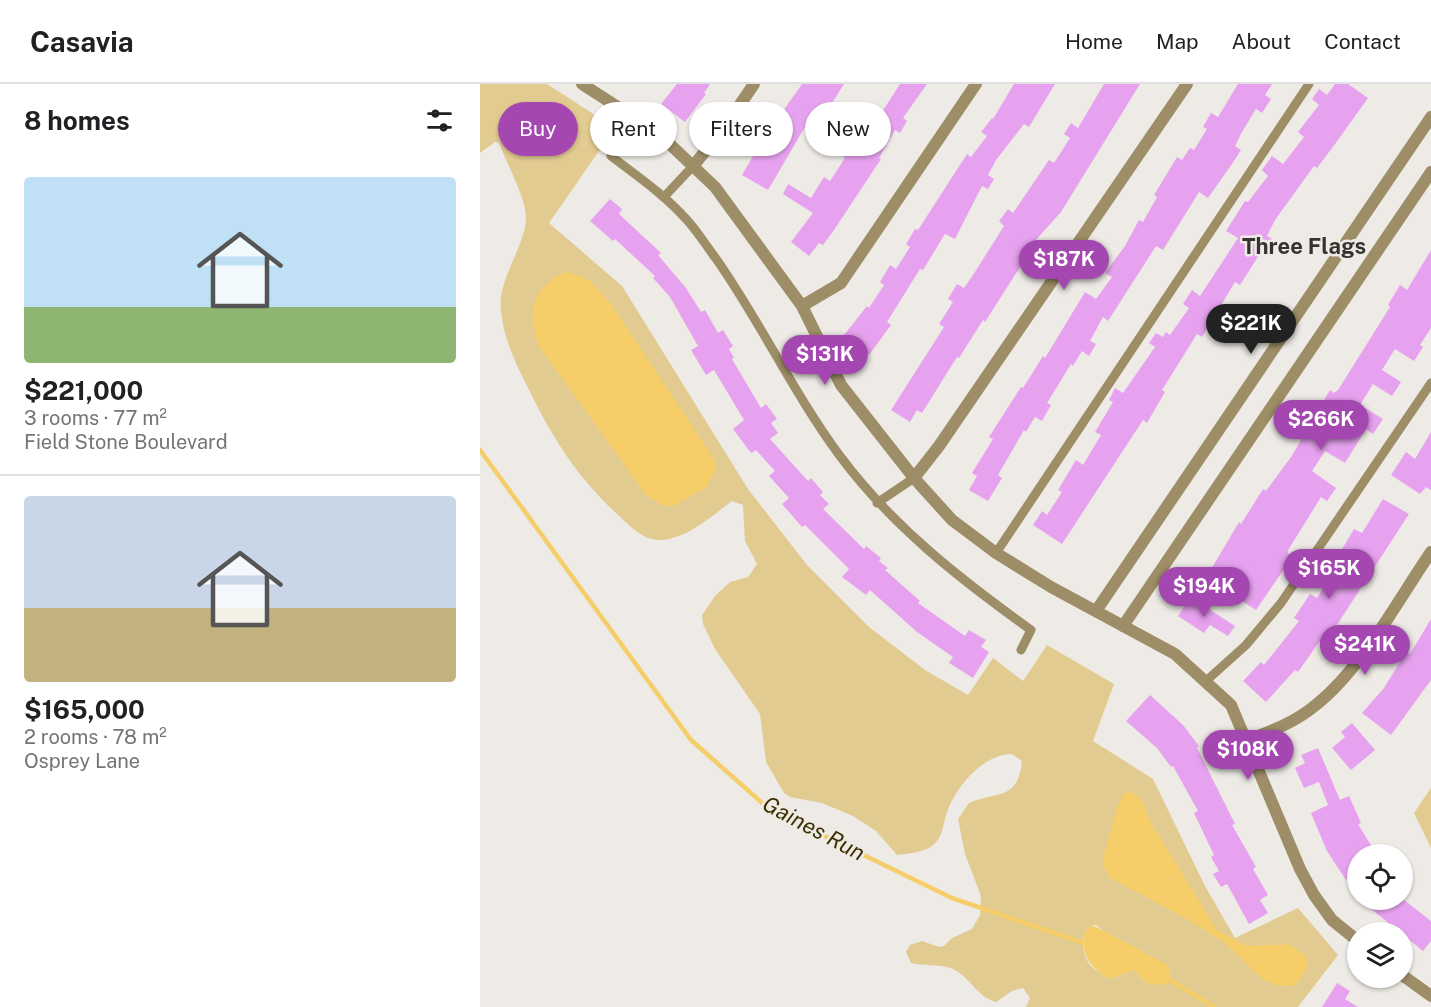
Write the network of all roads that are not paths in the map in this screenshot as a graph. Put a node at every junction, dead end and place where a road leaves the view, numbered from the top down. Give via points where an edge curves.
1 (582, 84) edge
2 (754, 84) edge
3 (976, 84) edge
4 (1187, 84) edge
5 (1309, 84) edge
6 (1431, 117) edge
7 (611, 156) dead end
8 (694, 165) junction
9 (1431, 172) edge
10 (664, 197) junction
11 (802, 306) junction
12 (1431, 383) edge
13 (914, 478) junction
14 (878, 503) junction
15 (1431, 552) edge
16 (996, 553) junction
17 (1096, 611) junction
18 (1123, 626) junction
19 (1021, 650) dead end
20 (1206, 681) junction
21 (1247, 740) junction
22 (1347, 932) edge
23 (1413, 983) edge
24 (1431, 996) edge

1 - 8 street via 658,133
2 - 8 street
3 - 11 street via 840,284
4 - 13 street
5 - 16 lane
6 - 17 street
7 - 10 lane
8 - 10 lane
8 - 11 street via 723,197
9 - 18 street
10 - 14 lane via 688,220 745,301 839,455
11 - 13 street via 841,385
12 - 20 lane via 1281,603 1246,645
13 - 14 lane
13 - 16 street via 952,520
14 - 19 lane via 937,560 1031,630
15 - 21 street via 1350,671 1317,705 1284,726
16 - 17 street
17 - 18 street
18 - 20 street via 1175,654
20 - 21 street via 1231,705
21 - 22 street via 1314,895 1332,920
23 - 24 street

